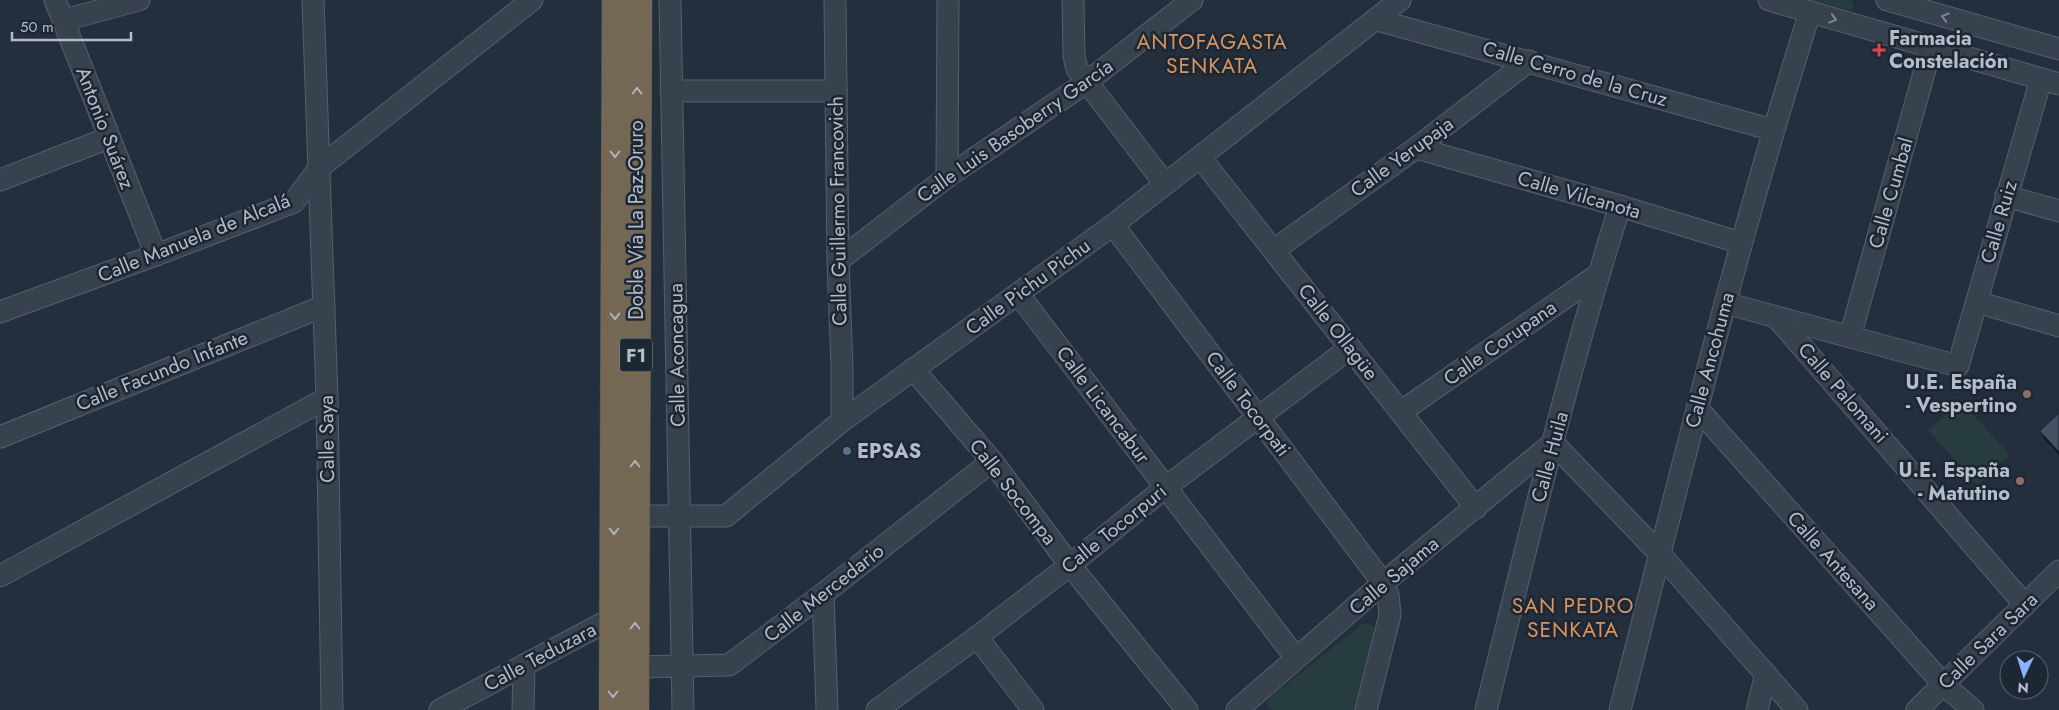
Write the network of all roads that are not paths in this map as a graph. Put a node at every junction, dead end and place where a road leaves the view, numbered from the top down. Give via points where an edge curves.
1 (55, 0) edge
2 (139, 0) edge
3 (313, 0) edge
4 (532, 0) edge
5 (616, 0) edge
6 (638, 0) edge
7 (670, 0) edge
8 (835, 0) edge
9 (948, 0) edge
10 (1073, 0) edge
11 (1400, 0) edge
12 (1770, 0) edge
13 (1189, 1) edge
14 (1889, 1) edge
15 (1810, 12) junction
16 (64, 20) junction
17 (1377, 20) junction
18 (1882, 33) junction
19 (1931, 48) junction
20 (2059, 49) edge
21 (1529, 61) junction
22 (2050, 81) edge
23 (1087, 82) junction
24 (671, 91) junction
25 (836, 91) junction
26 (1773, 130) junction
27 (108, 138) junction
28 (1416, 148) junction
29 (1200, 157) junction
30 (319, 168) junction
31 (947, 177) junction
32 (0, 180) edge
33 (1165, 184) junction
34 (2006, 196) junction
35 (1620, 206) junction
36 (2059, 211) edge
37 (1113, 225) junction
38 (1741, 243) junction
39 (1274, 250) junction
40 (156, 256) junction
41 (838, 261) junction
42 (1599, 274) junction
43 (1019, 295) junction
44 (1977, 302) junction
45 (1725, 303) junction
46 (324, 306) junction
47 (0, 312) edge
48 (1778, 319) junction
49 (2059, 326) edge
50 (1850, 337) junction
51 (1350, 348) junction
52 (914, 369) junction
53 (327, 398) junction
54 (1697, 408) junction
55 (1402, 411) junction
56 (1259, 418) junction
57 (842, 421) junction
58 (0, 437) edge
59 (1553, 443) junction
60 (992, 461) junction
61 (1166, 487) junction
62 (1476, 508) junction
63 (635, 516) junction
64 (680, 516) junction
65 (1660, 554) junction
66 (1070, 565) junction
67 (2059, 571) edge
68 (0, 576) edge
69 (1383, 583) junction
70 (824, 594) junction
71 (2025, 605) junction
72 (613, 618) junction
73 (977, 637) junction
74 (1296, 658) junction
75 (524, 665) junction
76 (635, 667) junction
77 (683, 668) junction
78 (1766, 674) junction
79 (1944, 685) junction
80 (1240, 709) edge
81 (332, 710) edge
82 (440, 710) edge
83 (523, 710) edge
84 (613, 710) edge
85 (635, 710) edge
86 (683, 710) edge
87 (827, 710) edge
88 (877, 710) edge
89 (1033, 710) edge
90 (1187, 710) edge
91 (1366, 710) edge
92 (1486, 710) edge
93 (1620, 710) edge
94 (1757, 710) edge
95 (1797, 710) edge
96 (1917, 710) edge
97 (1973, 710) edge

1 - 16 street, Antonio Suárez
2 - 16 street
3 - 30 street, Calle Saya
4 - 30 street, Calle Manuela de Alcalá
5 -> 72 highway, Doble Vía La Paz-Oruro / F1
63 -> 6 highway, Doble Vía La Paz-Oruro / F1
7 - 24 street, Calle Aconcagua
8 - 25 street, Calle Guillermo Francovich
9 - 31 street
10 - 23 street via 1074,56 1077,68
11 - 17 street, Calle Pichu Pichu
12 - 15 street
13 - 23 street, Calle Luis Basoberry García
14 - 18 street
20 -> 14 street
15 -> 18 street
15 - 26 street, Calle Ancohuma
16 - 27 street, Antonio Suárez
17 - 21 street, Calle Cerro de la Cruz
17 - 29 street, Calle Pichu Pichu
18 - 19 street
19 - 22 street
19 - 50 street, Calle Cumbal
21 - 26 street, Calle Cerro de la Cruz
21 - 28 street, Calle Yerupaja
22 - 34 street, Calle Ruiz
23 - 31 street, Calle Luis Basoberry García
23 - 33 street
24 - 25 street
24 - 64 street, Calle Aconcagua
25 - 41 street, Calle Guillermo Francovich
26 - 38 street, Calle Ancohuma
27 - 32 street
27 - 40 street, Antonio Suárez
28 - 35 street, Calle Vilcanota
28 - 39 street, Calle Yerupaja
29 - 33 street, Calle Pichu Pichu
29 - 39 street, Calle Ollagüe
30 - 40 street, Calle Manuela de Alcalá via 294,202
30 - 46 street, Calle Saya
31 - 41 street, Calle Luis Basoberry García
33 - 37 street, Calle Pichu Pichu
34 - 36 street
34 - 44 street, Calle Ruiz
35 - 38 street, Calle Vilcanota
35 - 42 street, Calle Huila
37 - 43 street, Calle Pichu Pichu
37 - 56 street, Calle Tocorpati
38 - 45 street, Calle Ancohuma
39 - 51 street, Calle Ollagüe
40 - 47 street, Calle Manuela de Alcalá
41 - 57 street, Calle Guillermo Francovich
42 - 55 street, Calle Corupana
42 - 59 street, Calle Huila
43 - 52 street, Calle Pichu Pichu
43 - 61 street, Calle Licancabur
44 - 49 street
44 - 50 street, Calle Ruiz via 1958,366
45 - 48 street
45 - 54 street, Calle Ancohuma
46 - 53 street, Calle Saya
46 - 58 street, Calle Facundo Infante
48 - 50 street
48 - 71 street, Calle Palomani
51 - 55 street, Calle Ollagüe
51 - 56 street, Calle Tocorpuri
52 - 57 street, Calle Pichu Pichu
52 - 60 street, Calle Socompa
53 - 68 street
53 - 81 street, Calle Saya
54 - 65 street, Calle Ancohuma
54 - 79 street, Calle Antesana
55 - 62 street, Calle Ollagüe
56 - 61 street, Calle Tocorpuri
56 - 69 street, Calle Tocorpati
57 - 64 street, Calle Pichu Pichu via 726,516
59 - 62 street, Calle Sajama
59 - 65 street
59 - 92 street, Calle Huila
60 - 66 street, Calle Socompa
60 - 70 street, Calle Mercedario
61 - 66 street, Calle Tocorpuri
61 - 74 street, Calle Licancabur
62 - 69 street, Calle Sajama
63 - 64 street, Calle Pichu Pichu
76 -> 63 highway, Doble Vía La Paz-Oruro / F1
64 - 77 street, Calle Aconcagua
65 - 78 street
65 - 93 street, Calle Ancohuma
66 - 73 street, Calle Tocorpuri
66 - 90 street, Calle Socompa
67 - 71 street, Calle Sara Sara
69 - 74 street, Calle Sajama
69 - 91 street via 1388,594 1390,615
70 - 77 street, Calle Mercedario via 730,665
70 - 87 street
71 - 79 street, Calle Sara Sara
72 - 75 street, Calle Teduzara
72 -> 84 highway, Doble Vía La Paz-Oruro / F1
73 - 88 street, Calle Tocorpuri
73 - 89 street
74 - 80 street, Calle Sajama
75 - 82 street, Calle Teduzara
75 - 83 street
76 - 77 street, Calle Mercedario
76 - 85 highway, Doble Vía La Paz-Oruro / F1
77 - 86 street, Calle Aconcagua
78 - 94 street
78 - 95 street
79 - 96 street, Calle Sara Sara
79 - 97 street, Calle Antesana

